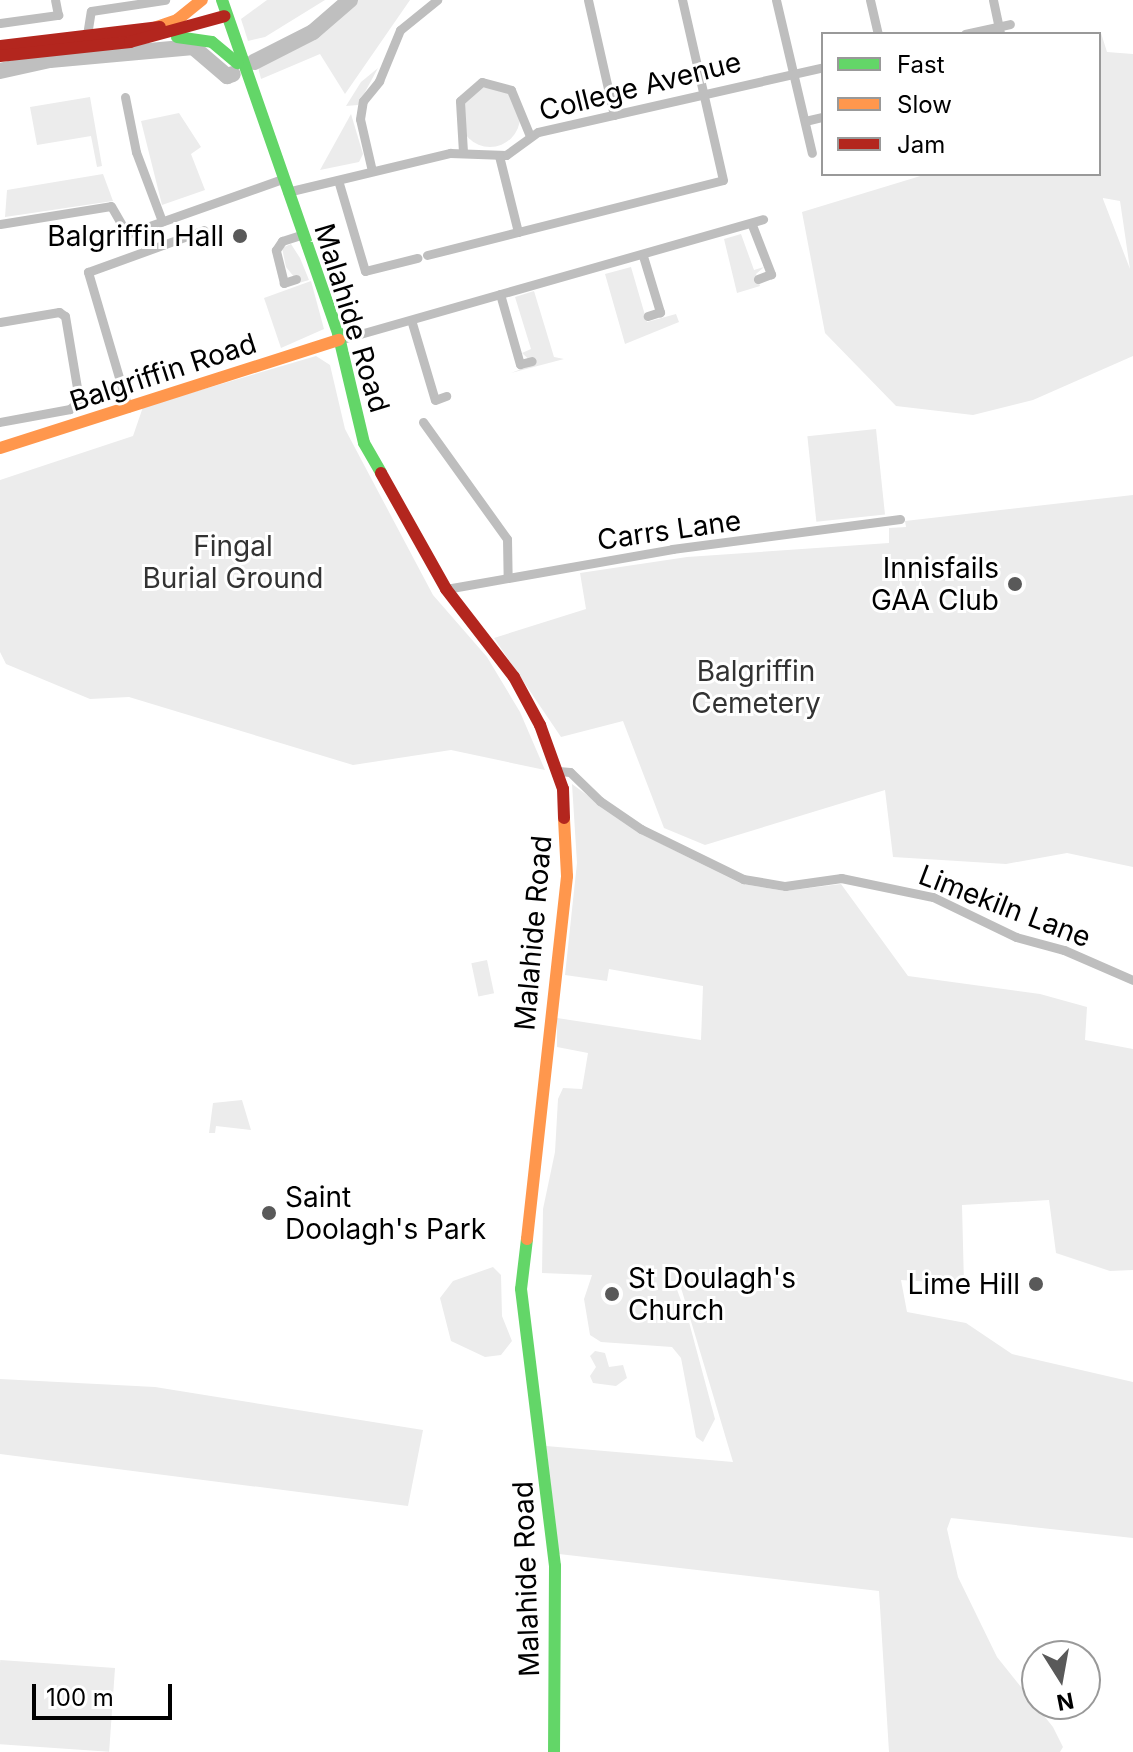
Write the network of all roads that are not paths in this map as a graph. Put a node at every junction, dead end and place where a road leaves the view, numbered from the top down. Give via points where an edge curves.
1 (55, 0) edge
2 (165, 0) edge
3 (202, 0) edge
4 (222, 0) edge
5 (437, 0) edge
6 (588, 0) edge
7 (682, 0) edge
8 (776, 0) edge
9 (870, 0) edge
10 (993, 0) edge
11 (225, 16) junction
12 (0, 23) edge
13 (1010, 24) dead end
14 (147, 30) junction
15 (1000, 30) edge
16 (878, 32) edge
17 (87, 35) junction
18 (130, 42) junction
19 (0, 46) edge
20 (0, 56) edge
21 (821, 67) edge
22 (793, 71) junction
23 (246, 76) junction
24 (703, 93) junction
25 (125, 97) dead end
26 (614, 115) junction
27 (821, 117) edge
28 (805, 121) junction
29 (530, 136) junction
30 (463, 152) junction
31 (812, 153) dead end
32 (499, 156) junction
33 (372, 171) junction
34 (338, 180) junction
35 (285, 185) junction
36 (763, 219) dead end
37 (162, 221) junction
38 (0, 224) edge
39 (752, 225) junction
40 (204, 230) dead end
41 (518, 232) junction
42 (303, 234) junction
43 (643, 256) junction
44 (296, 279) dead end
45 (758, 279) dead end
46 (500, 294) junction
47 (648, 316) dead end
48 (0, 322) edge
49 (412, 323) junction
50 (339, 340) junction
51 (532, 361) dead end
52 (446, 396) dead end
53 (128, 408) junction
54 (0, 422) edge
55 (423, 422) dead end
56 (0, 448) edge
57 (900, 519) dead end
58 (508, 578) junction
59 (446, 589) junction
60 (558, 771) junction
61 (1133, 980) edge
62 (554, 1752) edge

1 - 12 street via 58,15
2 - 17 street via 91,11
3 - 14 main road via 177,20
4 - 11 main road, Malahide Road
5 - 33 street via 400,30 379,81 363,101 360,119
6 - 26 street
7 - 24 street
8 - 22 street
9 - 16 street
10 - 15 street
11 - 14 main road
11 - 18 main road
11 - 23 main road, Malahide Road
13 - 15 street
14 - 17 main road
17 - 19 main road
18 - 20 main road
18 - 23 main road via 195,36 228,50
21 - 22 street, College Avenue
22 - 24 street, College Avenue
22 - 28 street
23 - 35 main road, Malahide Road
24 - 26 street, College Avenue
24 - 41 street via 723,180
25 - 37 street via 136,152
26 - 29 street, College Avenue
27 - 28 street
28 - 31 street
29 - 30 street via 511,90 482,82 460,101
29 - 32 street, College Avenue
30 - 32 street
30 - 33 street
32 - 41 street
33 - 34 street
34 - 35 street
34 - 41 street via 365,271
35 - 37 street
35 - 42 main road, Malahide Road
36 - 39 street
37 - 38 street via 127,234 111,206
39 - 43 street
39 - 45 street via 771,274
40 - 53 street via 88,272
42 - 44 street via 276,246 284,283
42 - 50 main road, Malahide Road
43 - 46 street
43 - 47 street via 660,312
46 - 49 street
46 - 51 street via 520,364
48 - 54 street via 59,312 65,316 79,400 70,409
49 - 50 street
49 - 52 street via 435,400
50 - 53 main road, Balgriffin Road
50 - 59 main road, Malahide Road via 364,443
53 - 56 main road, Balgriffin Road
55 - 58 street via 507,539
57 - 58 street, Carrs Lane via 672,549
58 - 59 street, Carrs Lane
59 - 60 main road, Malahide Road via 514,677
60 - 61 street, Limekiln Lane via 570,772 641,829 743,879 785,886 841,878 933,897 1016,937 1064,950
60 - 62 main road, Malahide Road via 566,808 567,876 521,1289 555,1566

